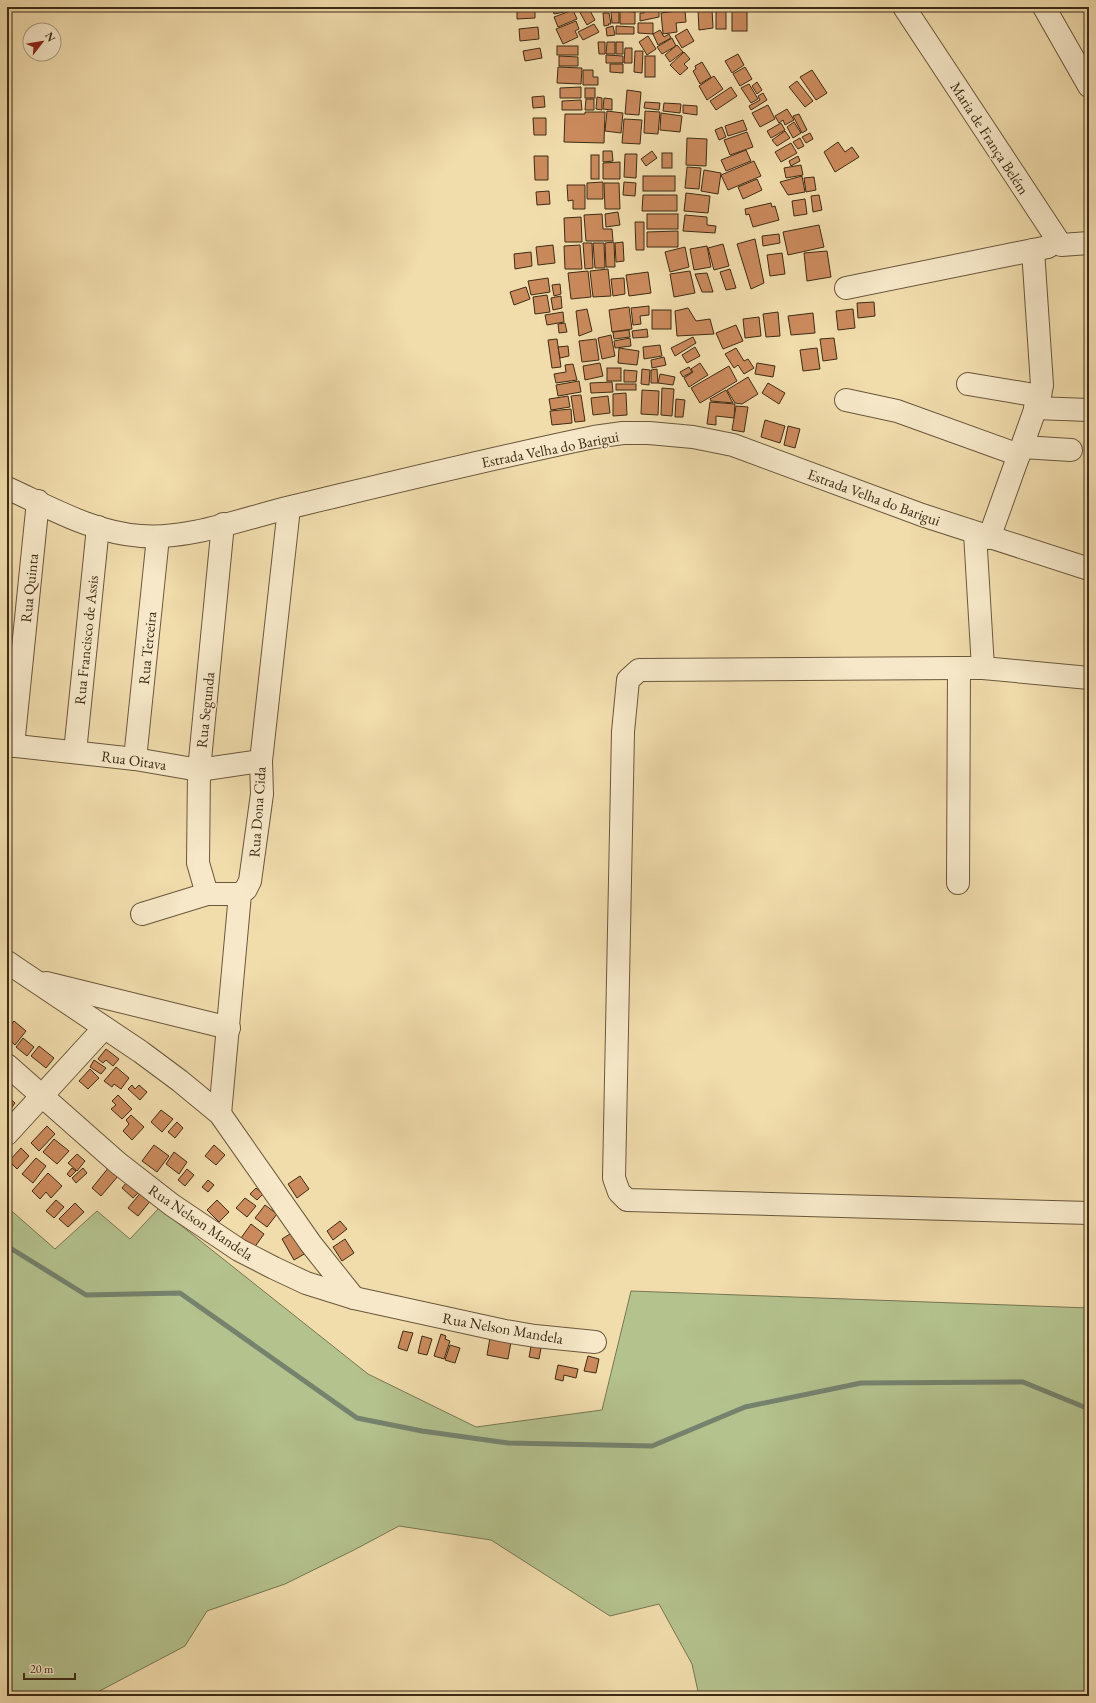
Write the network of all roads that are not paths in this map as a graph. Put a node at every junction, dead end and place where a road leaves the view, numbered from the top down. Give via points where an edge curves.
1 (904, 7) edge
2 (1044, 7) edge
3 (1089, 86) edge
4 (1089, 243) edge
5 (1061, 245) junction
6 (1033, 250) junction
7 (846, 288) dead end
8 (968, 384) dead end
9 (846, 400) dead end
10 (1038, 402) junction
11 (1089, 410) edge
12 (1071, 450) dead end
13 (1021, 451) junction
14 (7, 488) edge
15 (38, 502) junction
16 (289, 508) junction
17 (223, 524) junction
18 (98, 527) junction
19 (982, 536) junction
20 (158, 537) junction
21 (1089, 569) edge
22 (958, 668) junction
23 (983, 668) junction
24 (1089, 678) edge
25 (10, 745) edge
26 (75, 752) junction
27 (135, 759) junction
28 (261, 761) junction
29 (199, 770) junction
30 (958, 883) dead end
31 (207, 894) junction
32 (240, 894) junction
33 (142, 914) dead end
34 (7, 962) edge
35 (32, 979) junction
36 (104, 1028) junction
37 (229, 1028) junction
38 (7, 1065) edge
39 (43, 1096) junction
40 (220, 1114) junction
41 (7, 1134) edge
42 (1089, 1213) edge
43 (354, 1298) junction
44 (596, 1342) dead end

1 - 5 street, Maria de França Belém
2 - 3 street
4 - 5 street
5 - 6 street
6 - 7 street
6 - 10 street via 1042,372
8 - 10 street
9 - 13 street via 897,412
10 - 11 street
10 - 13 street
12 - 13 street
13 - 19 street
14 - 15 street, Estrada Velha do Barigui
15 - 18 street, Estrada Velha do Barigui
15 - 25 street, Rua Quinta
16 - 17 street, Estrada Velha do Barigui
16 - 19 street, Estrada Velha do Barigui via 580,440 623,433 649,433 693,437 733,445
16 - 28 street, Rua Dona Cida
17 - 20 street, Estrada Velha do Barigui via 200,531
17 - 29 street, Rua Segunda
18 - 20 street, Estrada Velha do Barigui
18 - 26 street, Rua Francisco de Assis
19 - 21 street, Estrada Velha do Barigui
19 - 23 street
20 - 27 street, Rua Terceira
22 - 23 street
22 - 30 street
22 - 42 street via 639,670 628,680 623,732 614,1178 618,1192 627,1200
23 - 24 street
25 - 26 street, Rua Oitava
26 - 27 street, Rua Oitava
27 - 29 street, Rua Oitava
28 - 29 street, Rua Oitava
28 - 32 street, Rua Dona Cida via 262,794 252,870 248,885
29 - 31 street, Rua Segunda via 198,863
31 - 32 street
31 - 33 street
32 - 37 street, Rua Dona Cida
34 - 35 street
35 - 36 street
35 - 37 street
36 - 39 street
36 - 40 street via 180,1080
37 - 40 street, Rua Dona Cida
38 - 39 street, Rua Nelson Mandela
39 - 41 street
39 - 43 street, Rua Nelson Mandela via 138,1179 209,1231 239,1250 306,1283
40 - 43 street via 311,1244
43 - 44 street, Rua Nelson Mandela via 505,1331

